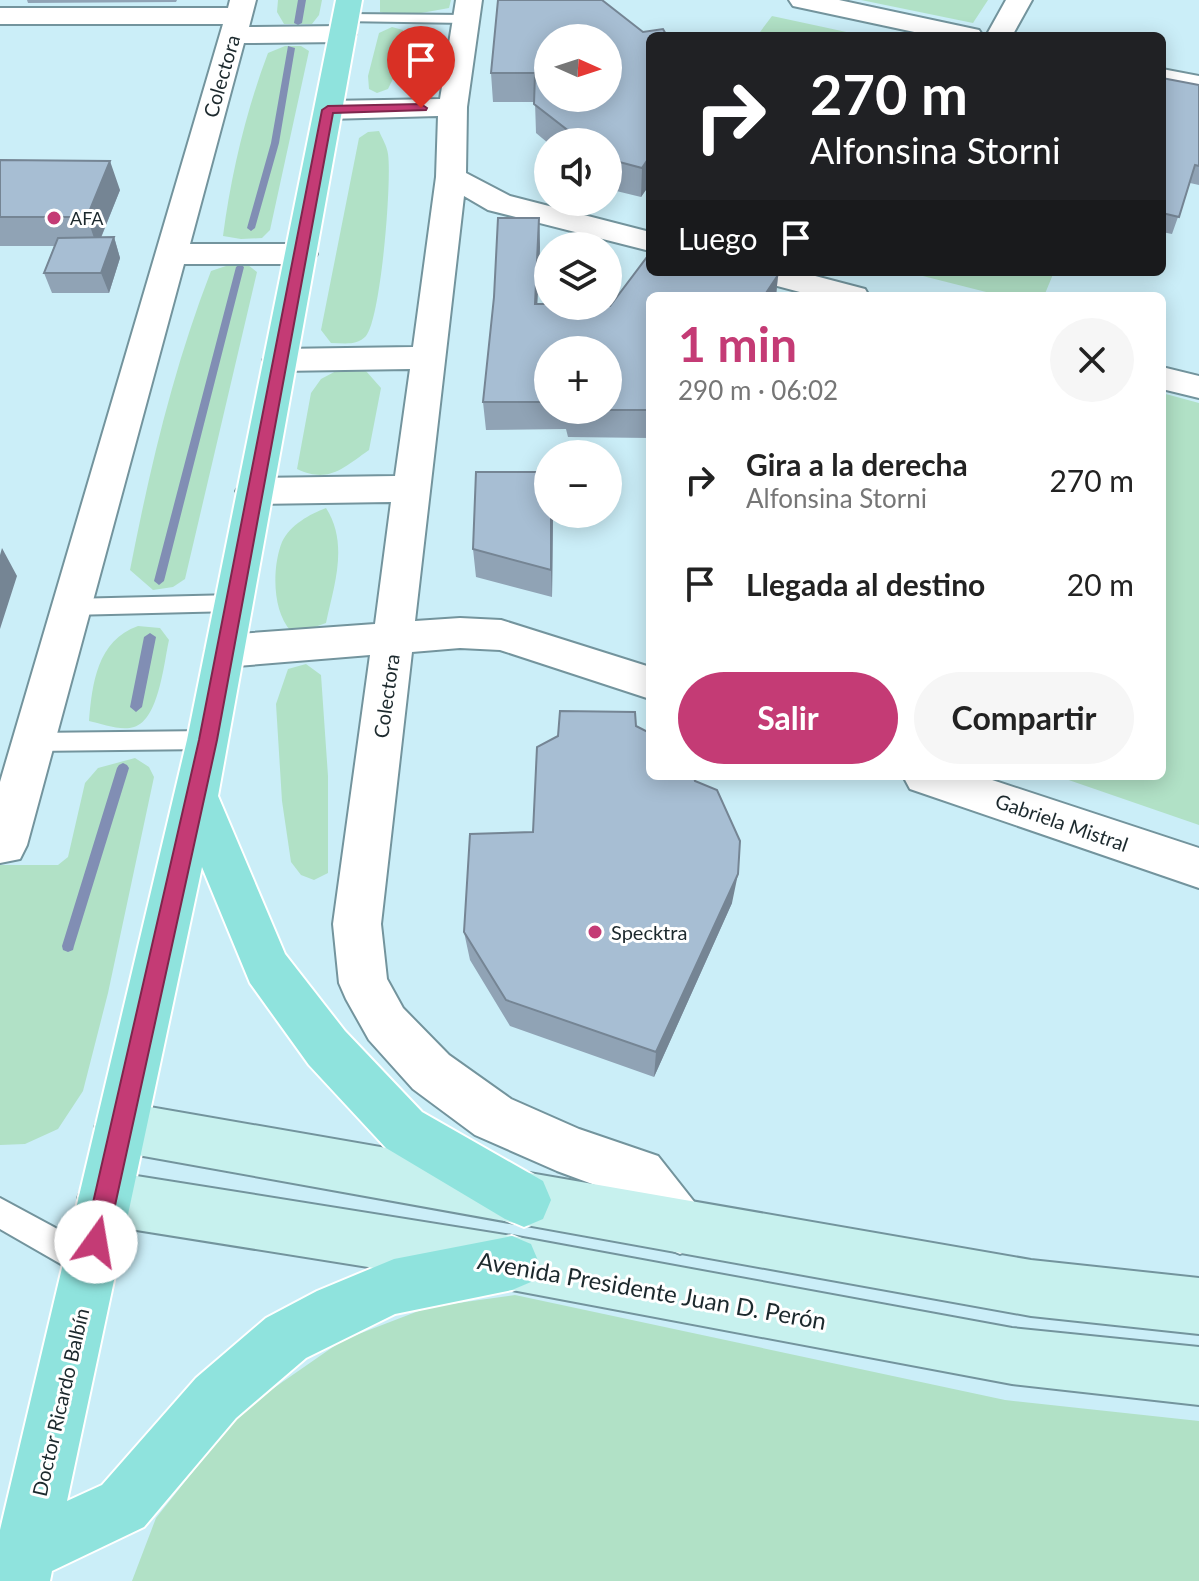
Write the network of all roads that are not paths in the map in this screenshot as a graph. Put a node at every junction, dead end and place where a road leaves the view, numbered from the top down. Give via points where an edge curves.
1 (802, 0) edge
2 (1019, 0) edge
3 (467, 10) edge
4 (0, 16) edge
5 (238, 17) edge
6 (346, 18) edge
7 (951, 32) edge
8 (1001, 32) edge
9 (1166, 78) edge
10 (1199, 84) edge
11 (453, 107) junction
12 (328, 110) junction
13 (451, 177) junction
14 (646, 241) edge
15 (169, 254) junction
16 (301, 254) junction
17 (777, 276) edge
18 (838, 292) edge
19 (427, 358) junction
20 (280, 360) junction
21 (1166, 379) edge
22 (1199, 387) edge
23 (412, 489) junction
24 (255, 491) junction
25 (234, 603) junction
26 (70, 607) junction
27 (394, 639) junction
28 (225, 651) junction
29 (646, 682) edge
30 (208, 740) junction
31 (32, 742) junction
32 (937, 780) edge
33 (196, 797) junction
34 (4, 845) dead end
35 (1199, 868) edge
36 (121, 1127) junction
37 (105, 1198) junction
38 (524, 1200) junction
39 (0, 1213) edge
40 (680, 1227) junction
41 (512, 1263) junction
42 (91, 1264) junction
43 (1199, 1306) edge
44 (1199, 1376) edge
45 (20, 1568) edge

1 - 7 street
2 - 8 street
3 - 6 lane
3 - 11 street, Colectora
4 - 5 street
5 - 6 street
5 - 15 street, Colectora
6 - 12 main road, Doctor Ricardo Balbín
9 - 10 street
11 - 12 street
11 - 13 street, Colectora
12 - 16 main road, Doctor Ricardo Balbín
13 - 14 street via 499,203
13 - 19 street, Colectora
15 - 16 street
15 - 26 street, Colectora
16 - 20 main road, Doctor Ricardo Balbín
17 - 18 street
19 - 20 street
19 - 23 street, Colectora
20 - 24 main road, Doctor Ricardo Balbín
21 - 22 street
23 - 24 street
23 - 27 street, Colectora
24 - 25 main road, Doctor Ricardo Balbín
25 - 26 lane
25 - 28 main road, Doctor Ricardo Balbín
26 - 31 street, Colectora
27 - 28 street
27 - 29 street via 501,635
27 - 40 street, Colectora via 357,924 363,983 386,1024 431,1072 493,1117 639,1175
28 - 30 main road, Doctor Ricardo Balbín
30 - 31 lane
30 - 33 main road, Doctor Ricardo Balbín
31 - 34 street, Colectora
32 - 35 street, Gabriela Mistral
33 - 36 main road, Doctor Ricardo Balbín
33 - 38 main road via 267,968 327,1048 404,1130
36 - 37 main road, Doctor Ricardo Balbín
36 - 38 main road
37 - 41 main road, Avenida Presidente Juan D. Perón
37 - 42 main road, Doctor Ricardo Balbín
38 - 40 main road
39 - 42 lane
40 - 43 main road via 1031,1288
41 - 44 main road, Avenida Presidente Juan D. Perón via 1012,1356
41 - 45 main road via 394,1287 286,1338 216,1398 123,1506
42 - 45 main road, Doctor Ricardo Balbín

